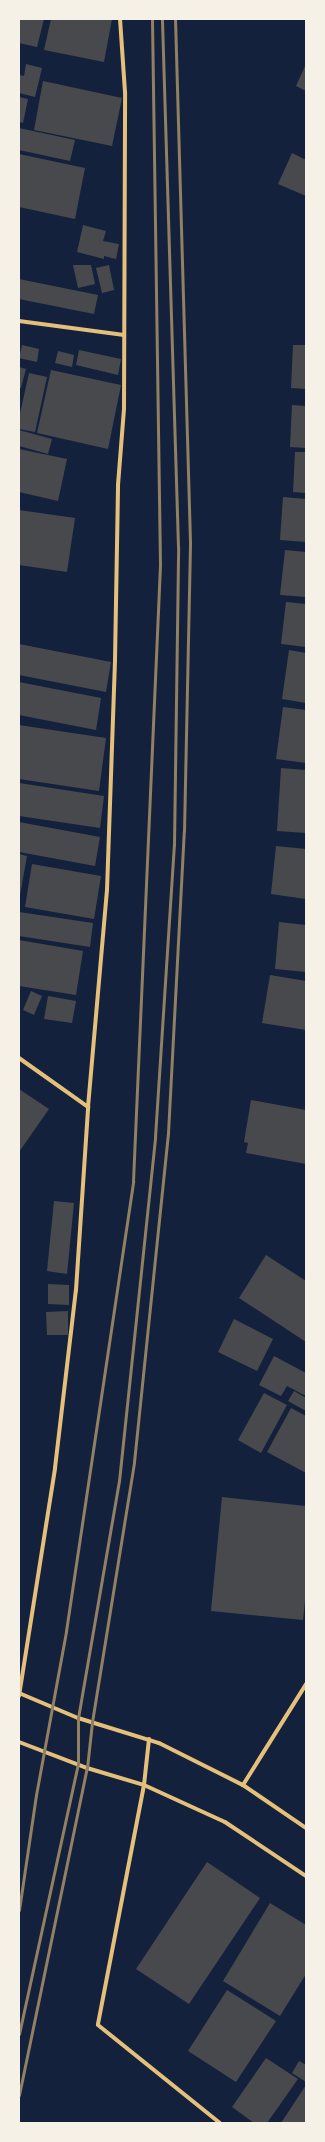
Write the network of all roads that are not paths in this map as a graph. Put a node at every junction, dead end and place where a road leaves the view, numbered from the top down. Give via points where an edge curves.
1 (120, 19) edge
2 (19, 321) edge
3 (124, 335) junction
4 (19, 1058) edge
5 (88, 1107) junction
6 (306, 1684) edge
7 (19, 1694) edge
8 (149, 1739) junction
9 (19, 1742) edge
10 (144, 1785) junction
11 (243, 1785) junction
12 (306, 1828) edge
13 (306, 1876) edge
14 (220, 2123) edge

1 - 3 street via 125,92
2 - 3 street
3 - 5 street via 124,408 118,484 107,890
4 - 5 street
5 - 7 street via 76,1290 58,1445
6 - 11 street
7 - 8 street via 78,1718
8 - 10 street
8 - 11 street
9 - 10 street via 87,1768
10 - 13 street via 225,1822
10 - 14 street via 98,2025
11 - 12 street

